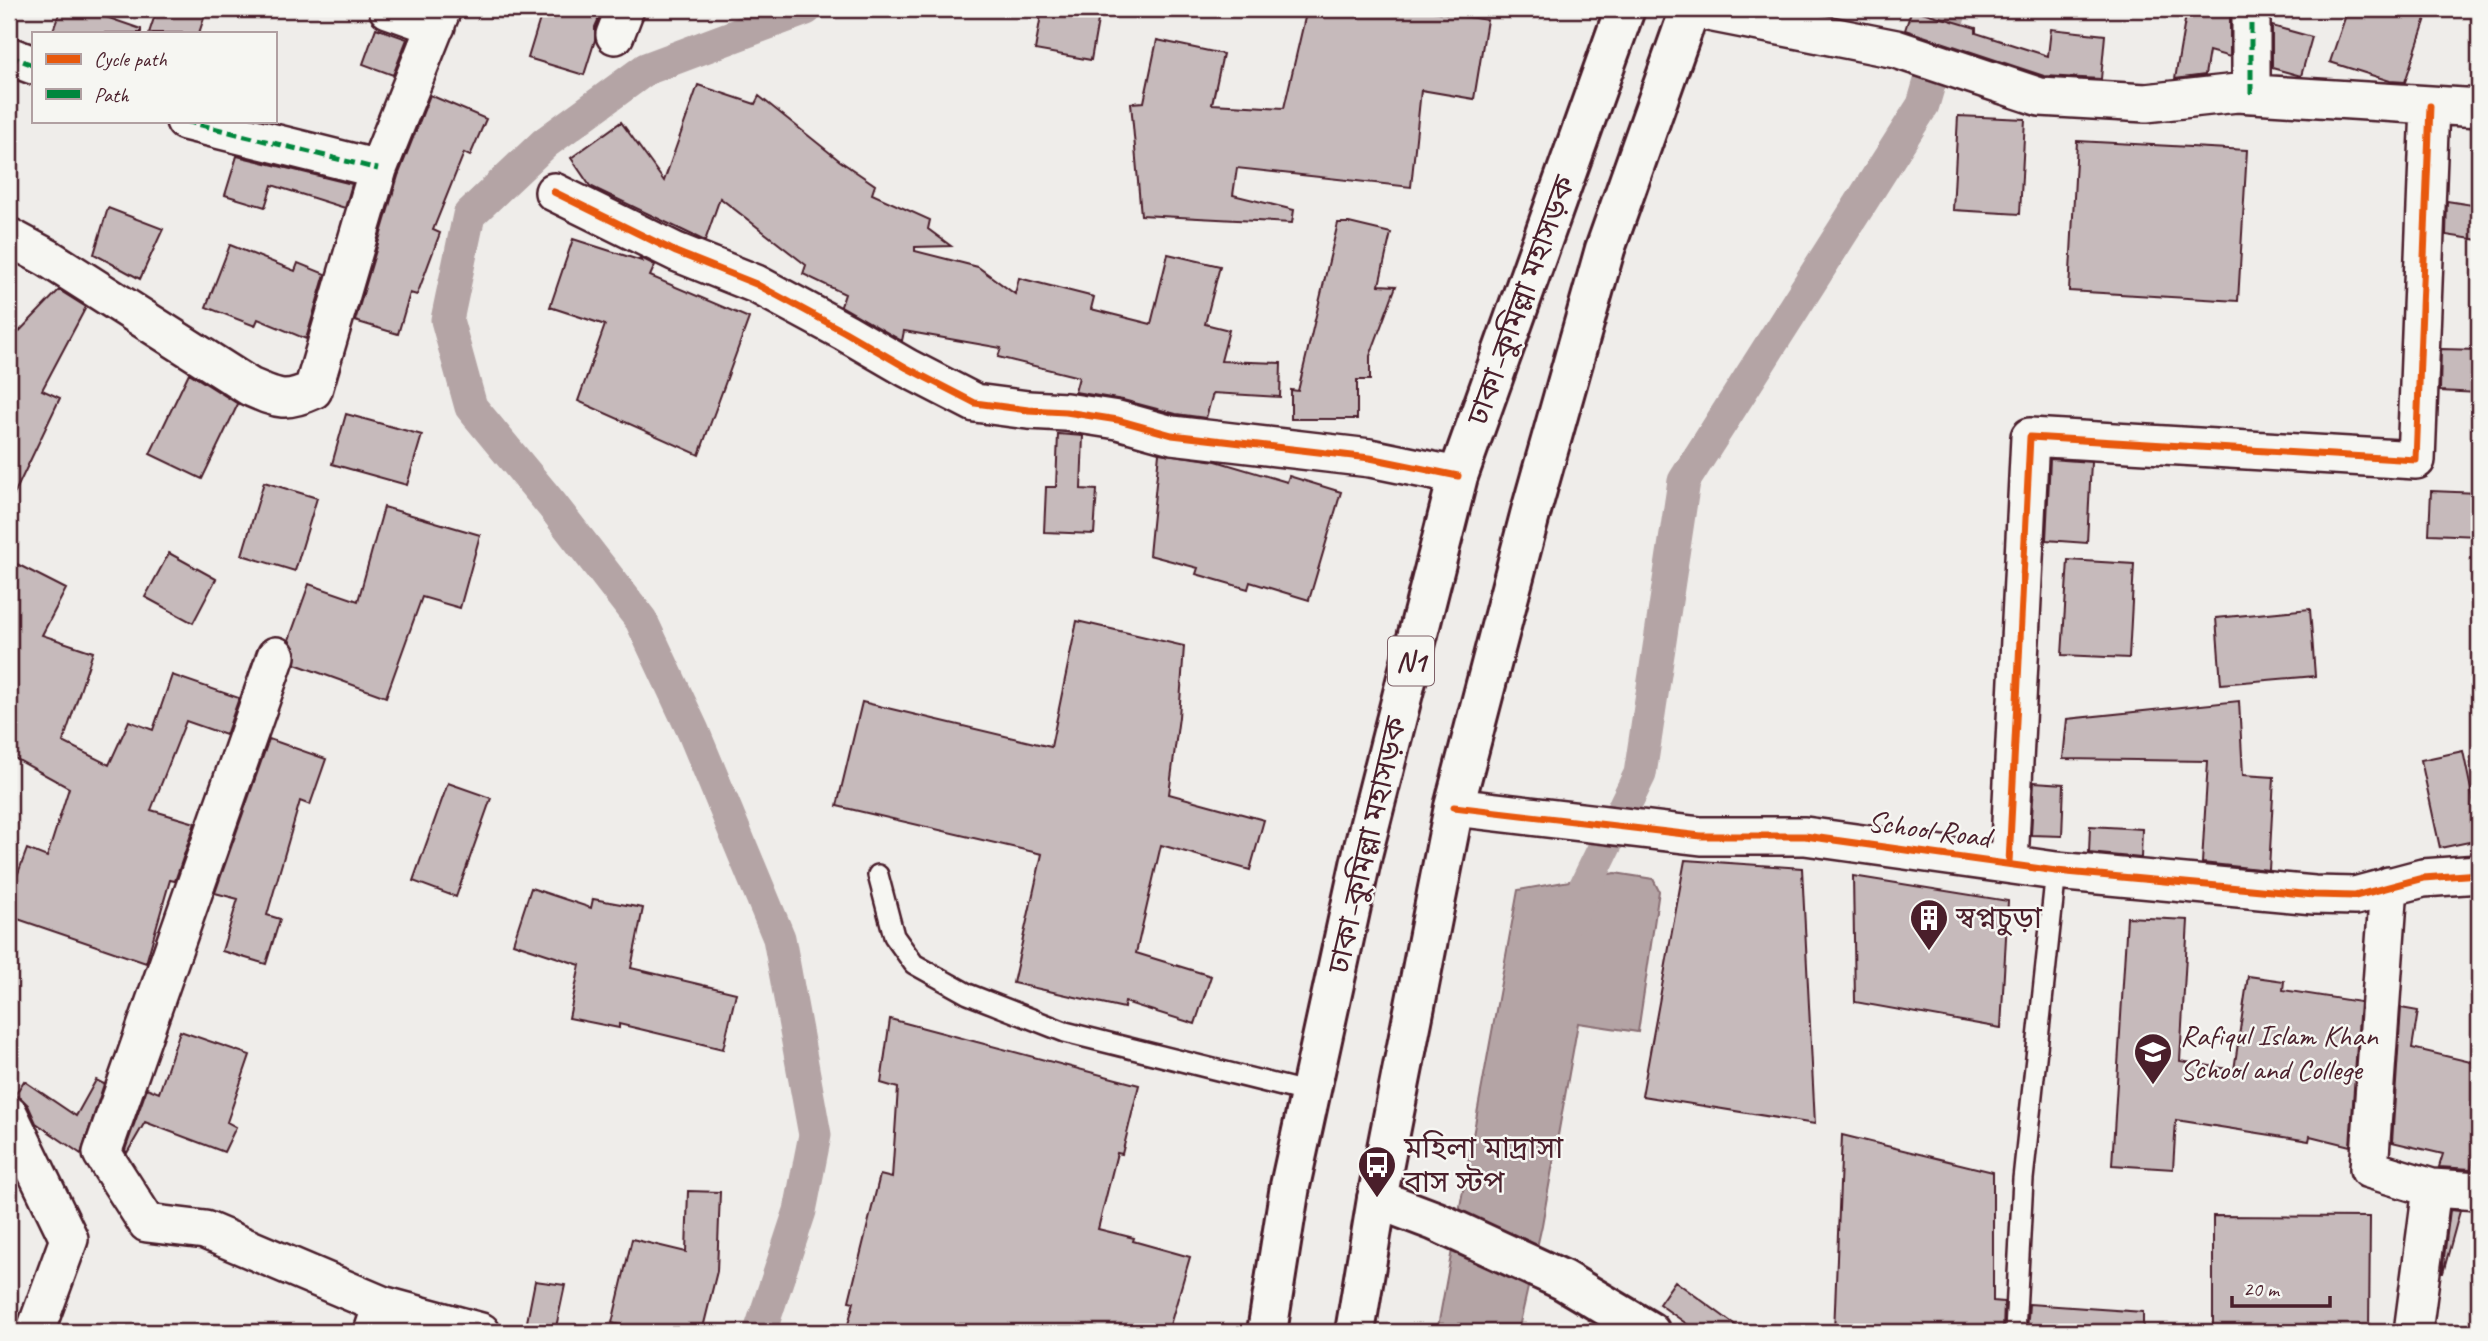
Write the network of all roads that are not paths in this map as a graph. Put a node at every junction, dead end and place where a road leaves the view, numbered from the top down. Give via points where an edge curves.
1 (388, 9) edge
2 (1625, 9) edge
3 (1691, 9) edge
4 (2251, 9) edge
5 (439, 18) edge
6 (9, 56) edge
7 (32, 65) edge
8 (2251, 94) junction
9 (2430, 106) junction
10 (2479, 108) edge
11 (189, 122) edge
12 (378, 169) junction
13 (554, 192) dead end
14 (9, 237) edge
15 (1458, 477) junction
16 (276, 656) dead end
17 (1454, 807) junction
18 (2008, 863) junction
19 (2056, 871) junction
20 (2479, 874) edge
21 (878, 875) dead end
22 (2389, 886) junction
23 (1310, 1093) junction
24 (9, 1115) edge
25 (2432, 1188) junction
26 (2479, 1191) edge
27 (1377, 1199) junction
28 (377, 1319) edge
29 (35, 1332) edge
30 (481, 1332) edge
31 (1267, 1332) edge
32 (1355, 1332) edge
33 (1650, 1332) edge
34 (2015, 1332) edge
35 (2413, 1332) edge

1 - 5 street
2 - 15 main road, ঢাকা–কুমিল্লা মহাসড়ক / N1
3 - 8 street via 1896,49 2040,97 2146,103
3 - 17 main road, ঢাকা–কুমিল্লা মহাসড়ক via 1605,249
4 - 8 street
5 - 12 street
6 - 7 street
8 - 9 street
9 - 10 street
9 - 18 street via 2416,460 2030,436
11 - 12 street
12 - 14 street via 313,390 293,399 278,399 250,387
13 - 15 street via 676,252 756,284 975,403 1118,420 1172,435 1370,458
15 - 23 main road, ঢাকা–কুমিল্লা মহাসড়ক / N1 via 1363,851
16 - 28 street via 102,1153 147,1223 205,1230
17 - 18 street, School Road via 1701,836 1805,836
17 - 27 main road, ঢাকা–কুমিল্লা মহাসড়ক
18 - 19 street, School Road
19 - 22 street, School Road via 2314,895 2355,896
19 - 34 lane via 2023,1179
20 - 22 street, School Road
21 - 23 lane via 894,936 914,964 968,994 1065,1032
22 - 25 street via 2369,1169
23 - 31 main road, ঢাকা–কুমিল্লা মহাসড়ক / N1
24 - 29 street via 69,1239
25 - 26 street
25 - 35 street
27 - 32 main road, ঢাকা–কুমিল্লা মহাসড়ক
27 - 33 main road via 1563,1280
28 - 30 street

